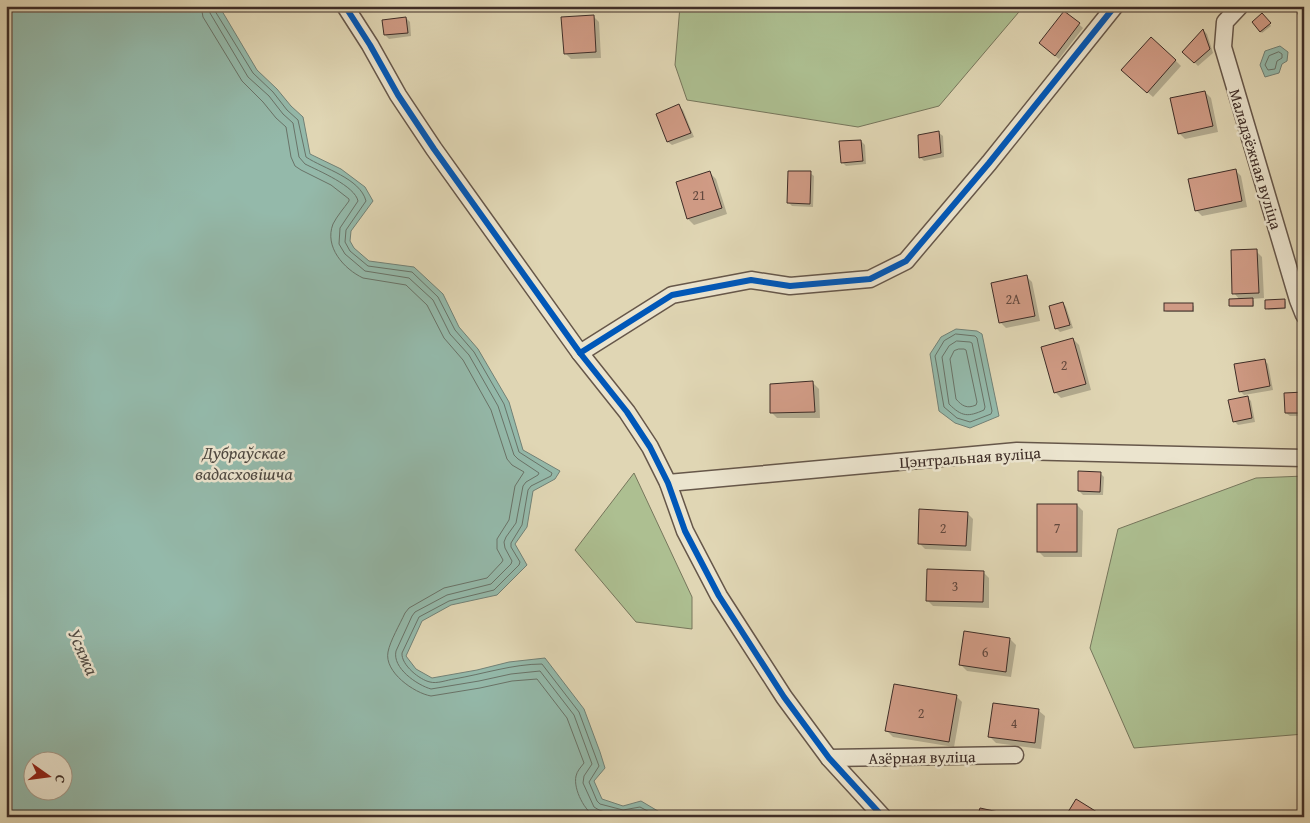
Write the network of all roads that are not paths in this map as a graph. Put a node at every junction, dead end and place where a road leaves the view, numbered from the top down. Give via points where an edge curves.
1 (345, 6) edge
2 (1115, 6) edge
3 (1240, 6) edge
4 (1304, 315) edge
5 (580, 353) junction
6 (1304, 458) edge
7 (668, 483) junction
8 (1015, 755) dead end
9 (829, 758) junction
10 (883, 817) edge

1 - 5 street via 434,150
2 - 5 street via 906,261 870,279 790,286 751,280 672,295
3 - 4 street, Маладзёжная вуліца via 1225,22 1223,47
5 - 7 street via 632,419
6 - 7 street, Цэнтральная вуліца via 1017,451
7 - 9 street via 685,531 719,596 784,697
8 - 9 street, Азёрная вуліца
9 - 10 street

